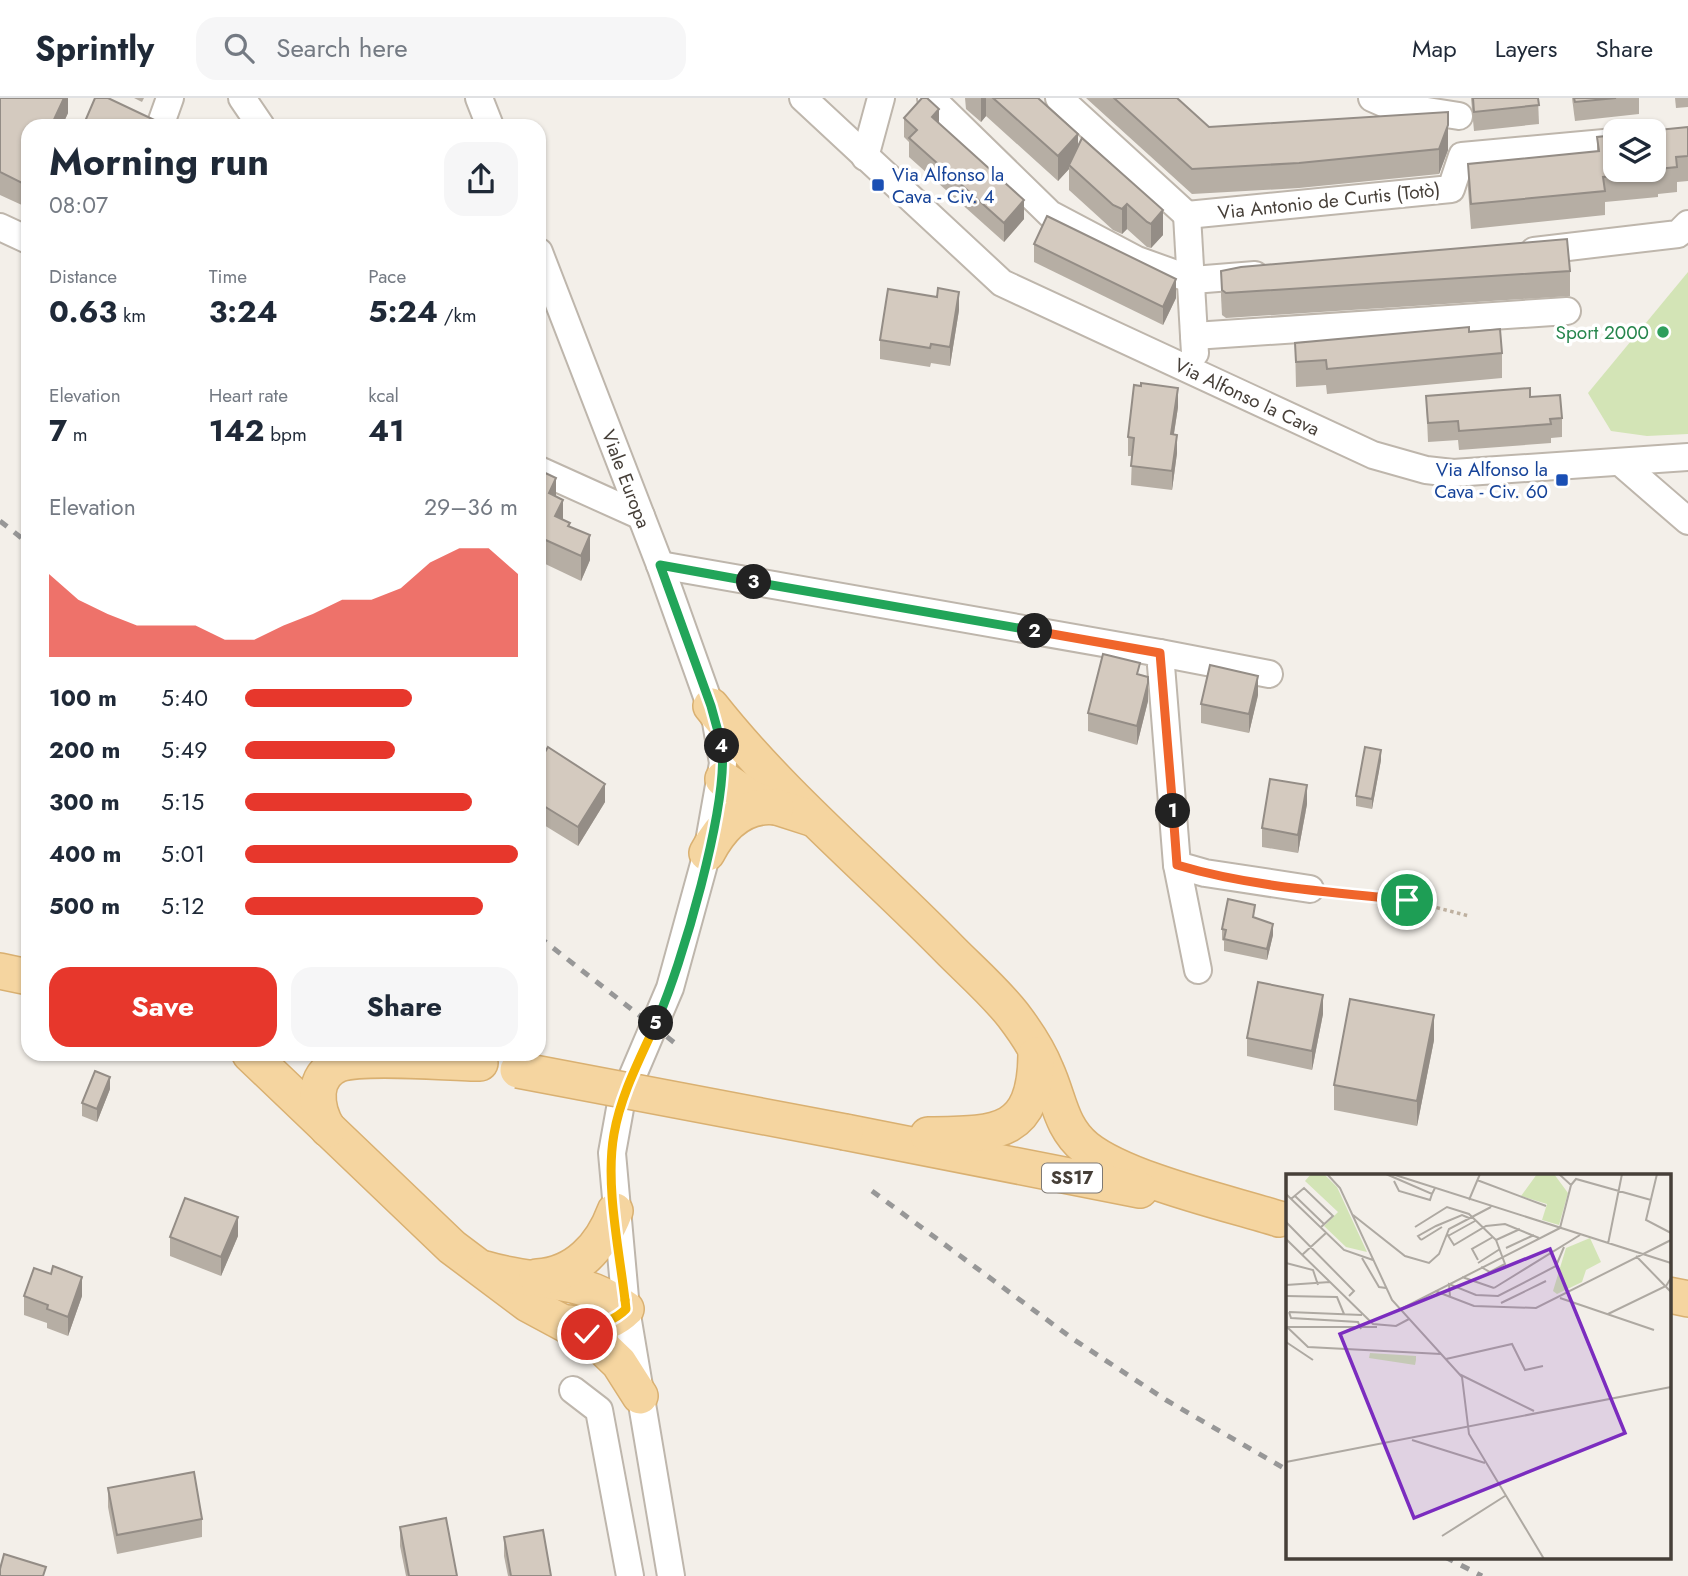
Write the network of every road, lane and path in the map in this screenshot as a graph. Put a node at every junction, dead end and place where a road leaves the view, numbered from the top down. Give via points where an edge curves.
1 (170, 98) edge
2 (242, 98) edge
3 (483, 98) edge
4 (803, 98) edge
5 (881, 98) edge
6 (931, 98) edge
7 (1059, 98) edge
8 (1372, 98) edge
9 (1458, 107) edge
10 (133, 115) edge
11 (142, 119) edge
12 (162, 119) edge
13 (256, 119) edge
14 (488, 119) edge
15 (1603, 143) edge
16 (1462, 156) junction
17 (865, 157) junction
18 (1187, 215) junction
19 (1688, 224) edge
20 (0, 227) edge
21 (21, 237) edge
22 (1507, 253) edge
23 (546, 270) edge
24 (1275, 273) edge
25 (1193, 280) junction
26 (1567, 311) dead end
27 (1194, 336) junction
28 (1196, 374) junction
29 (1688, 457) edge
30 (1621, 463) junction
31 (546, 473) edge
32 (641, 516) junction
33 (1688, 521) edge
34 (660, 565) junction
35 (1160, 653) junction
36 (1269, 674) dead end
37 (711, 706) junction
38 (723, 779) junction
39 (778, 796) junction
40 (707, 853) junction
41 (1177, 865) junction
42 (1310, 889) joint
43 (1469, 916) dead end
44 (1198, 970) dead end
45 (0, 971) edge
46 (21, 976) edge
47 (1036, 1051) junction
48 (259, 1061) edge
49 (470, 1061) edge
50 (481, 1063) junction
51 (855, 1134) junction
52 (332, 1135) junction
53 (615, 1211) junction
54 (1283, 1219) edge
55 (478, 1267) junction
56 (533, 1277) junction
57 (1670, 1295) edge
58 (1688, 1299) edge
59 (626, 1309) junction
60 (568, 1323) junction
61 (573, 1390) dead end
62 (640, 1396) junction
63 (629, 1576) edge
64 (671, 1576) edge

1 - 12 street
2 - 13 street
3 - 14 street
4 - 17 street, Via Alfonso la Cava
5 - 17 street
6 - 25 street via 1050,214 1137,260
7 - 18 street
8 - 9 street via 1388,105
9 - 16 street
10 - 11 street
15 - 16 street
16 - 18 street, Via Antonio de Curtis (Totò) via 1451,188
17 - 28 street, Via Alfonso la Cava via 1002,283
18 - 25 street
19 - 22 street via 1678,234
20 - 21 street
23 - 32 street, Viale Europa
24 - 25 street
25 - 27 street
26 - 27 street, Via Alfonso la Cava
27 - 28 street
28 - 30 street, Via Alfonso la Cava via 1373,454 1426,470 1453,473
29 - 30 street, Via Alfonso la Cava
30 - 33 street
31 - 32 street
32 - 34 street, Viale Europa
34 - 35 street
34 - 37 street, Viale Europa
35 - 36 street
35 - 41 street
37 - 38 street, Viale Europa via 721,738
37 - 39 main road
38 - 39 main road via 744,794
38 - 40 street, Viale Europa
39 - 40 main road via 733,818
39 - 47 main road via 816,822 891,890 1004,1004
40 - 53 street, Viale Europa via 670,988 617,1120 612,1153
41 - 42 street
41 - 44 street
42 - 43 path via 1407,900
45 - 46 main road
47 - 51 main road via 1029,1102 1004,1127 969,1134
47 - 54 main road via 1061,1116 1087,1149 1138,1174
48 - 52 main road
49 - 50 main road, SS17
50 - 51 main road, SS17, bridge
50 - 52 main road via 363,1061 339,1065 324,1075 317,1099
51 - 54 main road, SS17
52 - 55 main road
53 - 56 main road via 603,1236 577,1264
53 - 59 street, Viale Europa
55 - 56 main road
55 - 60 main road via 528,1304
56 - 59 main road via 583,1287
57 - 58 main road
59 - 60 main road via 600,1324
59 - 62 street, Viale Europa
60 - 62 main road via 603,1347
61 - 63 street via 599,1410
62 - 64 street, Viale Europa

